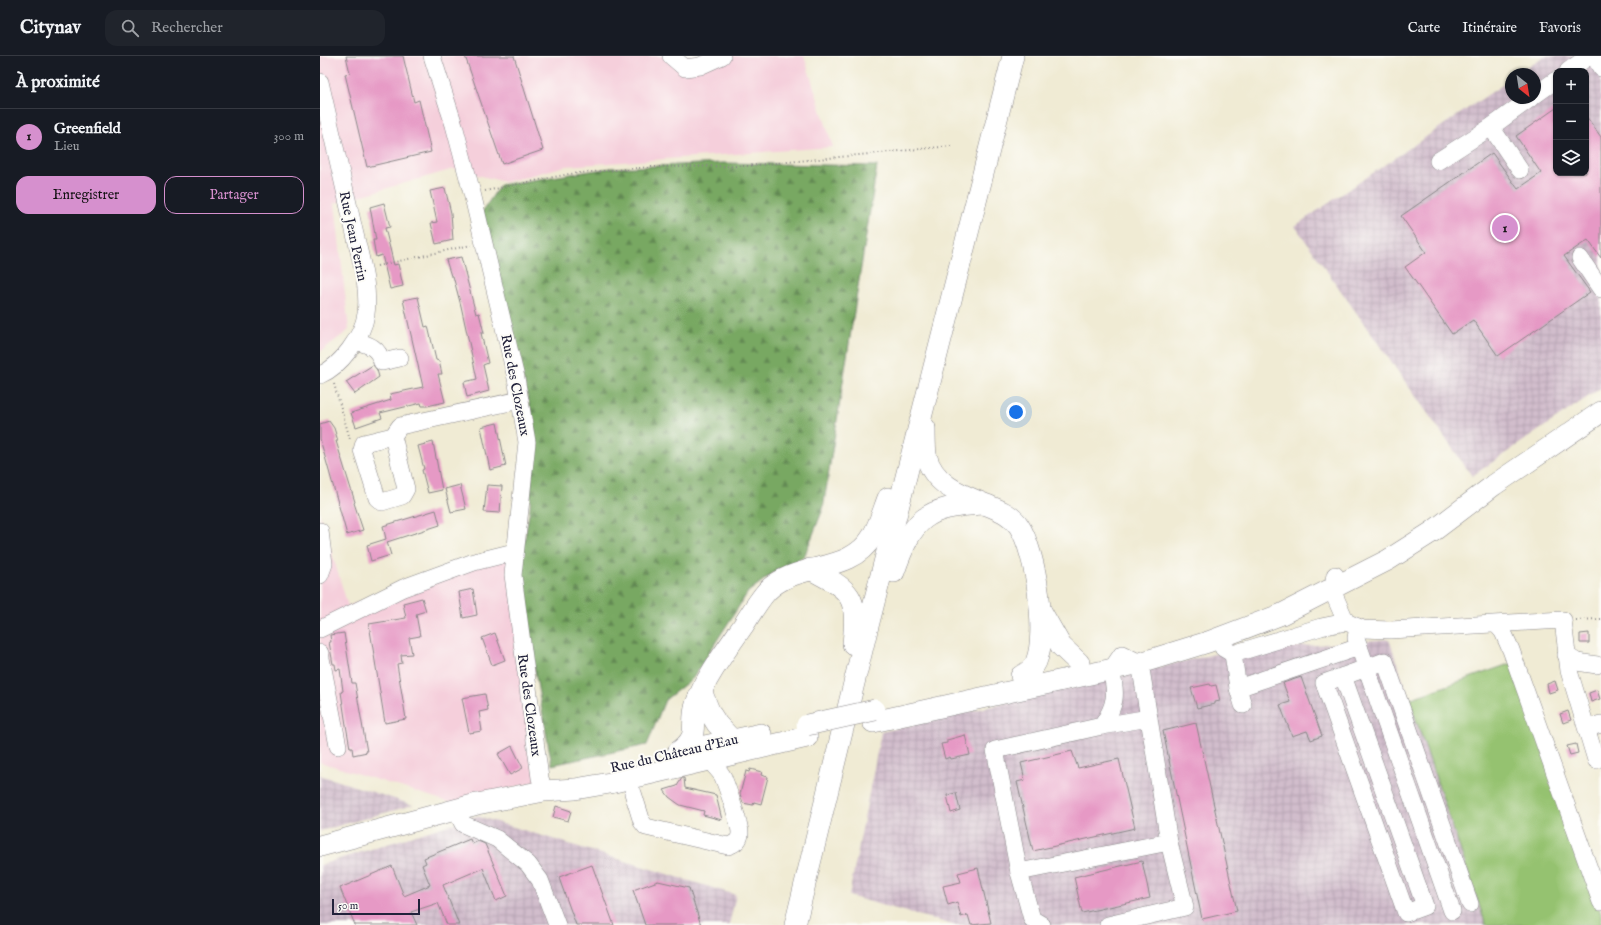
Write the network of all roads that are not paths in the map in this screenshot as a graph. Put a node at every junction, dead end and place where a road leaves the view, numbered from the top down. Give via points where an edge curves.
1 (432, 56) edge
2 (671, 56) edge
3 (722, 56) edge
4 (1013, 56) edge
5 (1589, 56) edge
6 (1594, 56) edge
7 (1572, 68) edge
8 (1601, 68) edge
9 (320, 82) edge
10 (1553, 82) edge
11 (1541, 91) edge
12 (1523, 104) edge
13 (1491, 127) junction
14 (1438, 161) dead end
15 (1520, 170) dead end
16 (1580, 258) dead end
17 (1601, 290) edge
18 (356, 341) junction
19 (400, 358) dead end
20 (325, 372) edge
21 (520, 400) junction
22 (924, 405) junction
23 (1601, 412) edge
24 (393, 436) junction
25 (908, 467) junction
26 (984, 504) junction
27 (320, 531) edge
28 (514, 552) junction
29 (810, 569) junction
30 (320, 575) edge
31 (1328, 583) junction
32 (1041, 610) junction
33 (1352, 624) junction
34 (1497, 625) junction
35 (320, 629) edge
36 (866, 634) junction
37 (1208, 642) junction
38 (1061, 646) junction
39 (1359, 647) junction
40 (320, 653) edge
41 (1233, 654) junction
42 (1566, 655) junction
43 (1079, 663) junction
44 (1597, 664) dead end
45 (1366, 668) junction
46 (1049, 669) junction
47 (857, 671) junction
48 (1126, 672) junction
49 (1343, 676) junction
50 (1238, 688) junction
51 (1243, 705) dead end
52 (874, 716) junction
53 (1149, 718) junction
54 (1102, 726) junction
55 (1594, 726) edge
56 (807, 731) junction
57 (711, 741) junction
58 (338, 746) dead end
59 (1596, 760) dead end
60 (544, 792) junction
61 (632, 793) dead end
62 (456, 810) junction
63 (1170, 842) junction
64 (320, 846) edge
65 (1019, 872) junction
66 (1601, 902) edge
67 (1470, 904) dead end
68 (1452, 911) dead end
69 (557, 925) edge
70 (795, 925) edge
71 (1042, 925) edge
72 (1108, 925) edge

1 - 21 street, Rue des Clozeaux via 472,193
2 - 3 street via 685,68 700,66
4 - 22 main road
5 - 7 street
6 - 8 street
9 - 18 street, Rue Jean Perrin via 362,269 366,313 362,331
10 - 11 street
12 - 13 street
13 - 14 street
13 - 15 street
16 - 17 street
18 - 19 street via 374,347 380,353 382,362
18 - 20 street, Rue Jean Perrin
21 - 24 street via 400,426
21 - 28 street, Rue des Clozeaux via 527,442
22 - 25 main road
22 - 26 main road via 926,455 939,480 948,488
23 - 31 main road via 1494,486
24 - 24 street via 364,443 362,450 377,498 382,502 402,496 406,489
25 - 29 main road via 896,475 880,522 872,538 860,551 847,559
25 - 36 main road
26 - 32 main road via 1009,515 1019,526 1028,545
26 - 36 main road via 944,508 931,513 914,527 904,544 880,613
27 - 30 street via 324,564
28 - 35 street via 474,562 403,588
28 - 60 street, Rue des Clozeaux via 513,575
29 - 47 main road via 840,585 849,596 856,622 853,644
29 - 57 main road via 788,576 766,592 718,663 702,693 710,713
31 - 33 street
31 - 37 main road via 1282,614
31 - 48 main road via 1197,633
32 - 38 main road
32 - 46 main road
33 - 34 street via 1363,629 1390,630
33 - 39 street
33 - 41 street via 1322,627
34 - 42 street via 1563,620
34 - 66 street via 1511,650
36 - 47 main road
37 - 41 street
37 - 48 main road
38 - 43 main road
38 - 46 main road via 1062,657
39 - 45 street
39 - 50 street
40 - 58 street
41 - 50 street
42 - 44 street via 1577,662
42 - 55 street via 1568,670
43 - 46 main road
43 - 48 main road
45 - 49 street
45 - 67 street via 1385,662
45 - 68 street
46 - 48 main road
46 - 52 main road
46 - 52 main road
47 - 70 main road
48 - 53 street
48 - 54 street via 1112,712
49 - 49 street via 1324,683 1406,913 1425,906
50 - 51 street
52 - 56 main road
53 - 54 street
53 - 63 street
54 - 65 street via 995,750
55 - 59 street
56 - 57 main road, Rue du Château d'Eau
56 - 57 main road, Rue du Château d'Eau
57 - 60 main road, Rue du Château d'Eau via 575,789
57 - 60 main road, Rue du Château d'Eau via 690,741 678,752 603,770
57 - 61 street via 740,833 738,840 733,844 728,846 646,827
60 - 62 main road, Rue du Château d'Eau
62 - 64 main road, Rue du Château d'Eau
62 - 69 street via 463,824 497,840 528,864 540,880
63 - 65 street
63 - 72 street via 1185,907
65 - 71 street via 1032,919

